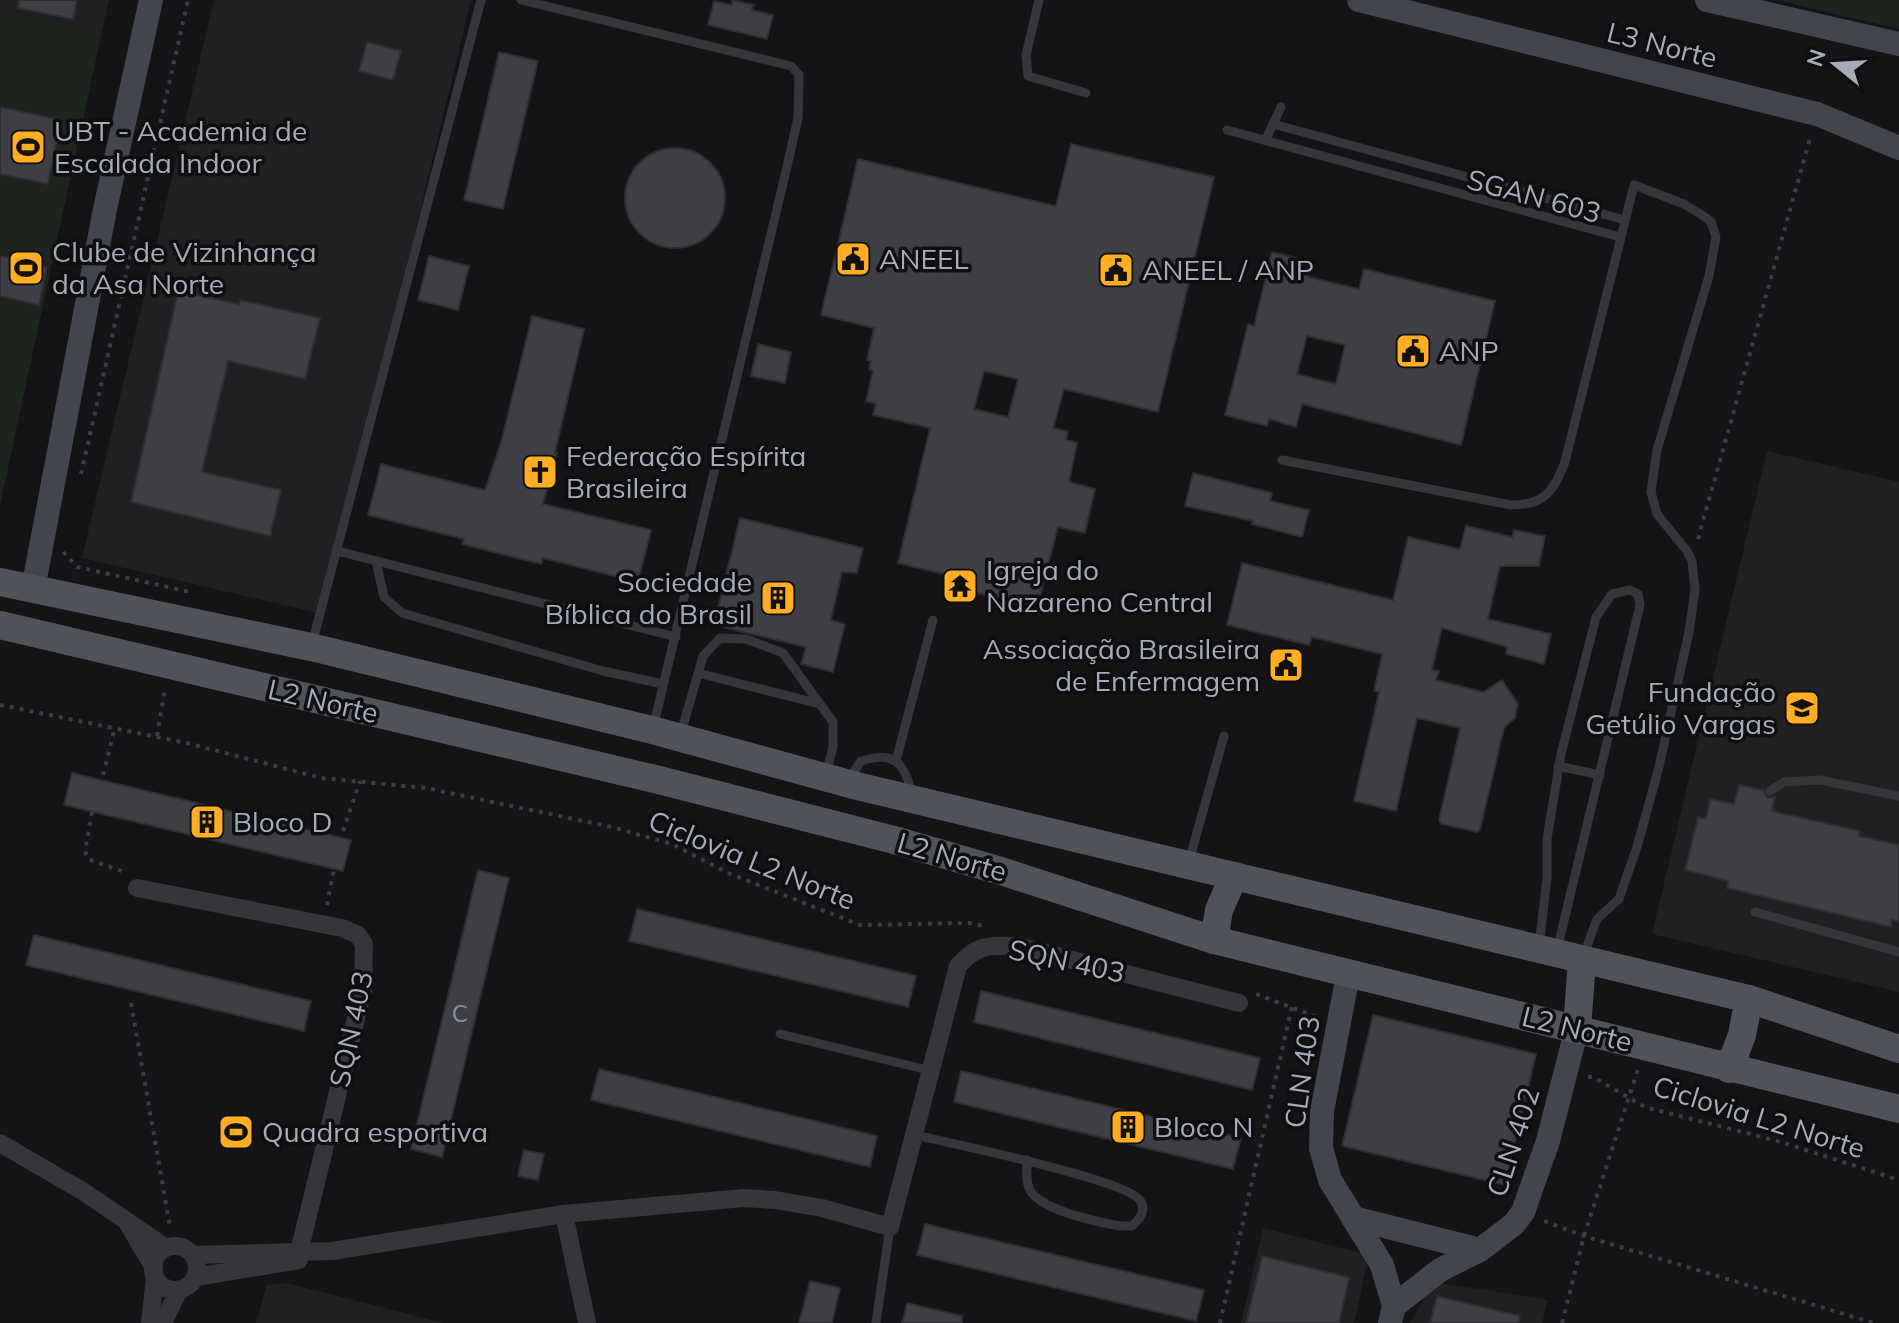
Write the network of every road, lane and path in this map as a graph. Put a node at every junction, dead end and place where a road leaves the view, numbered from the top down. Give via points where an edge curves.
1 (151, 0) edge
2 (188, 0) edge
3 (481, 0) edge
4 (521, 0) edge
5 (1359, 0) edge
6 (1707, 0) edge
7 (1039, 3) edge
8 (1899, 44) edge
9 (1086, 93) dead end
10 (1281, 107) dead end
11 (1817, 114) junction
12 (1273, 124) junction
13 (1227, 130) dead end
14 (1266, 139) junction
15 (1899, 148) edge
16 (1625, 220) junction
17 (1620, 237) junction
18 (1282, 460) dead end
19 (80, 476) dead end
20 (337, 551) junction
21 (63, 552) dead end
22 (376, 561) junction
23 (1692, 561) junction
24 (0, 582) edge
25 (33, 589) junction
26 (186, 591) dead end
27 (933, 620) dead end
28 (0, 625) edge
29 (676, 637) junction
30 (311, 647) junction
31 (168, 665) junction
32 (698, 673) junction
33 (663, 684) junction
34 (820, 704) junction
35 (0, 705) edge
36 (115, 727) junction
37 (652, 730) junction
38 (157, 736) junction
39 (1224, 736) dead end
40 (680, 738) junction
41 (896, 761) junction
42 (1558, 766) junction
43 (103, 775) dead end
44 (1600, 775) junction
45 (360, 781) junction
46 (836, 781) junction
47 (1770, 791) dead end
48 (1899, 796) edge
49 (913, 799) junction
50 (92, 812) dead end
51 (343, 831) dead end
52 (1188, 865) junction
53 (334, 869) dead end
54 (1234, 876) junction
55 (137, 888) joint
56 (1755, 912) dead end
57 (323, 924) junction
58 (997, 930) dead end
59 (1214, 940) junction
60 (1899, 952) edge
61 (1559, 955) junction
62 (1348, 975) junction
63 (1244, 997) joint
64 (1749, 999) junction
65 (131, 1003) dead end
66 (1292, 1006) junction
67 (1577, 1028) junction
68 (780, 1034) dead end
69 (1335, 1036) junction
70 (1646, 1046) junction
71 (1899, 1049) edge
72 (1729, 1069) junction
73 (932, 1071) junction
74 (1565, 1078) junction
75 (1628, 1097) junction
76 (1899, 1109) edge
77 (915, 1135) junction
78 (1, 1145) edge
79 (1027, 1160) junction
80 (1899, 1180) edge
81 (1523, 1212) junction
82 (564, 1214) junction
83 (124, 1218) junction
84 (1353, 1218) junction
85 (890, 1227) junction
86 (1584, 1236) junction
87 (170, 1247) junction
88 (1480, 1250) junction
89 (193, 1255) junction
90 (299, 1256) junction
91 (154, 1272) junction
92 (196, 1277) junction
93 (179, 1290) junction
94 (1392, 1314) edge
95 (150, 1323) edge
96 (163, 1323) edge
97 (587, 1323) edge
98 (876, 1323) edge
99 (1220, 1323) edge
100 (1562, 1323) edge
101 (1874, 1323) edge

1 - 25 street via 105,209
2 - 19 path
3 - 20 lane
4 - 29 lane via 791,66 799,75 795,131
5 - 11 street, L3 Norte
6 - 8 street, L3 Norte
7 - 9 lane via 1026,55 1028,76
10 - 12 lane
11 - 15 street, L3 Norte
11 - 23 path
12 - 14 lane
12 - 16 lane, SGAN 603
13 - 14 lane, SGAN 603
14 - 17 lane, SGAN 603
16 - 17 lane, SGAN 603
16 - 23 lane via 1634,185 1705,217 1716,237 1657,450 1651,492 1657,514
17 - 18 lane via 1565,462 1554,488 1543,498 1511,505
20 - 22 lane
20 - 30 lane
21 - 26 path via 77,567
22 - 29 lane
22 - 33 lane via 384,597 402,613
23 - 61 lane via 1695,590 1689,632 1658,771 1619,899
24 - 25 main road, L2 Norte
25 - 30 main road, L2 Norte
27 - 41 lane
28 - 31 main road, L2 Norte
29 - 33 lane
30 - 37 main road, L2 Norte
31 - 38 path
31 - 59 main road, L2 Norte via 894,840
32 - 34 lane
32 - 34 lane via 703,656 720,638 746,639 783,653
32 - 40 lane
33 - 37 lane
34 - 46 lane via 833,722
35 - 36 path, Ciclovia L2 Norte
36 - 38 path, Ciclovia L2 Norte
36 - 43 path
37 - 40 main road, L2 Norte
38 - 45 path, Ciclovia L2 Norte via 321,778
39 - 52 lane
40 - 46 main road, L2 Norte
41 - 46 lane via 878,756 861,761
41 - 49 lane via 908,772
42 - 44 lane
42 - 44 lane via 1596,617 1612,594 1630,590 1638,594 1640,605
42 - 61 lane via 1547,878
44 - 61 lane
45 - 51 path
45 - 58 path, Ciclovia L2 Norte via 426,788 672,844 728,873 860,925 969,923
46 - 49 main road, L2 Norte
47 - 48 lane via 1796,779
49 - 52 main road, L2 Norte
50 - 55 path via 86,835 88,859 130,873
52 - 54 main road, L2 Norte
53 - 57 path
54 - 59 main road via 1219,910
54 - 61 main road, L2 Norte
55 - 57 street, SQN 403
56 - 60 lane
57 - 90 street, SQN 403 via 358,935 366,970
59 - 62 main road, L2 Norte
61 - 64 main road, L2 Norte
61 - 67 main road
62 - 67 main road, L2 Norte
62 - 69 street, CLN 403
63 - 66 path
63 - 73 street, SQN 403 via 1018,946 991,945 971,952 958,966
64 - 71 main road, L2 Norte
64 - 72 main road
65 - 87 path
66 - 69 path via 1314,1016 1321,1030
66 - 99 path
67 - 70 main road, L2 Norte
67 - 74 street, CLN 402
68 - 73 lane
69 - 84 street, CLN 403 via 1321,1148 1330,1180
70 - 72 main road, L2 Norte
70 - 75 path
72 - 76 main road, L2 Norte
73 - 77 street, SQN 403
74 - 75 path, Ciclovia L2 Norte via 1593,1077
74 - 81 street, CLN 402
75 - 80 path, Ciclovia L2 Norte via 1645,1107
75 - 86 path
77 - 79 lane
77 - 85 street, SQN 403
78 - 83 street
79 - 79 lane via 1123,1190 1139,1200 1142,1214 1132,1226 1051,1206 1032,1194
81 - 86 path
81 - 88 street, CLN 402
82 - 85 street via 744,1198 822,1208
82 - 90 street
82 - 97 street
83 - 87 street
83 - 91 street
84 - 88 street
84 - 94 street, CLN 403 via 1382,1265
85 - 98 lane, SQN 403
86 - 100 path
86 - 101 path
87 - 89 street via 181,1246
87 - 91 street via 159,1253
88 - 94 street, CLN 402 via 1440,1270
89 - 90 street
89 - 92 street
90 - 92 street
91 - 93 street via 161,1284
91 - 95 street
92 - 93 street
93 - 96 street

